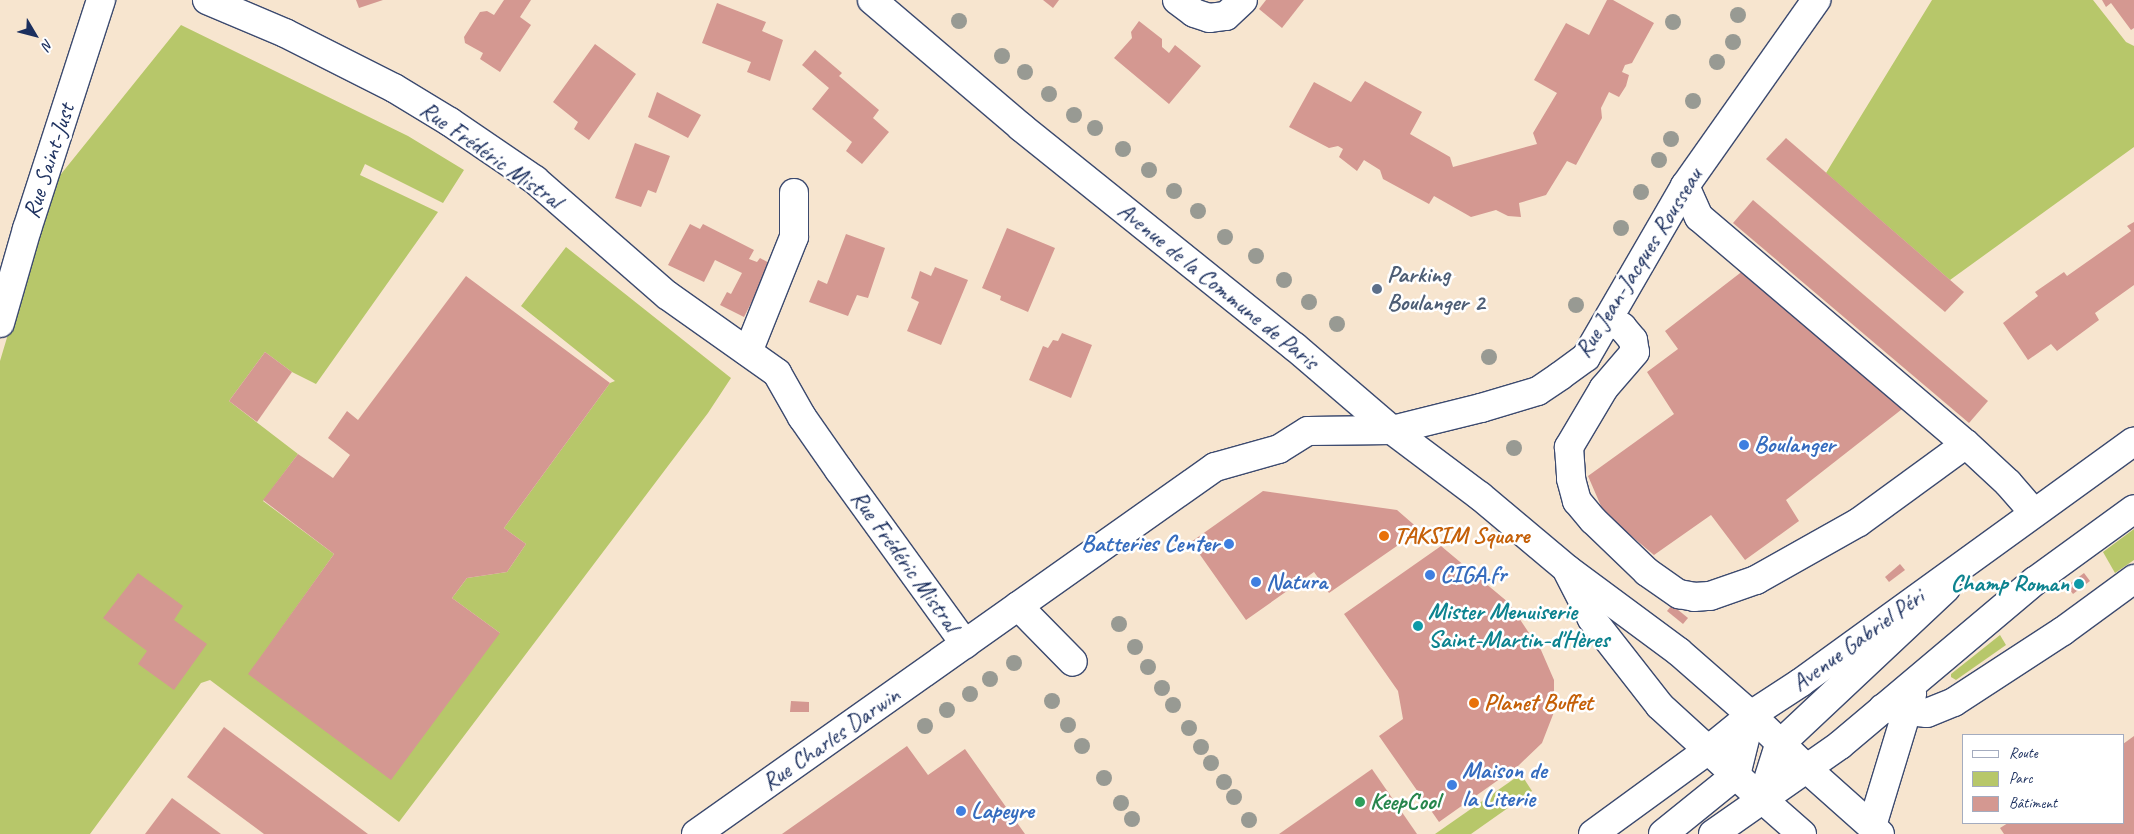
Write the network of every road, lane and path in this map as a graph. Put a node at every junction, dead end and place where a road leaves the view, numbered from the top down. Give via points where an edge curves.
1 (100, 0) edge
2 (206, 0) edge
3 (872, 0) edge
4 (1177, 0) edge
5 (1243, 0) edge
6 (1816, 0) edge
7 (1685, 186) junction
8 (794, 192) dead end
9 (1606, 322) junction
10 (0, 323) edge
11 (748, 352) junction
12 (1392, 430) junction
13 (2134, 441) edge
14 (1966, 444) junction
15 (2134, 509) edge
16 (2033, 512) junction
17 (2002, 536) junction
18 (1567, 569) junction
19 (2134, 579) edge
20 (1018, 606) junction
21 (965, 644) junction
22 (1073, 662) dead end
23 (1895, 710) junction
24 (1751, 715) junction
25 (1780, 745) junction
26 (1708, 750) junction
27 (1806, 768) junction
28 (1736, 775) junction
29 (1762, 798) junction
30 (1876, 830) edge
31 (696, 834) edge
32 (1593, 834) edge
33 (1663, 834) edge
34 (1713, 834) edge
35 (1802, 834) edge

1 - 10 street, Rue Saint-Just
2 - 11 street, Rue Frédéric Mistral via 293,37 394,88 450,122 535,180 667,295
3 - 12 street, Avenue de la Commune de Paris
4 - 5 street via 1194,13 1209,18 1226,16
6 - 7 street, Rue Jean-Jacques Rousseau
7 - 9 street, Rue Jean-Jacques Rousseau
7 - 14 street via 1699,217
8 - 11 street via 794,237
9 - 12 street, Rue Jean-Jacques Rousseau via 1586,357 1538,391
9 - 14 street via 1622,327 1633,340 1635,352 1604,388 1569,447 1577,501 1592,520 1647,572 1679,594 1710,596 1764,576 1859,522
11 - 21 street, Rue Frédéric Mistral via 777,373 813,432
12 - 18 street, Avenue de la Commune de Paris via 1480,496
12 - 20 street, Rue Frédéric Mistral via 1308,432 1278,449 1215,467
13 - 16 street, Avenue Gabriel Péri
14 - 16 street via 2008,483
15 - 23 street via 2035,581 1916,680
16 - 17 street, Avenue Gabriel Péri
17 - 24 street, Avenue Gabriel Péri
17 - 25 street
18 - 24 street, Avenue de la Commune de Paris via 1679,652
18 - 26 street, Avenue de la Commune de Paris via 1592,619 1626,665 1660,706
19 - 23 street via 2063,631 1954,702 1927,713
20 - 21 street, Rue Frédéric Mistral
20 - 22 street
21 - 31 street, Rue Charles Darwin
23 - 27 street
23 - 30 street
24 - 25 street
24 - 26 street, Avenue Gabriel Péri
24 - 28 street
25 - 27 street
25 - 29 street
26 - 28 street
26 - 32 street, Avenue Gabriel Péri
27 - 29 street
27 - 30 street
28 - 29 street
28 - 33 street
29 - 34 street
29 - 35 street

